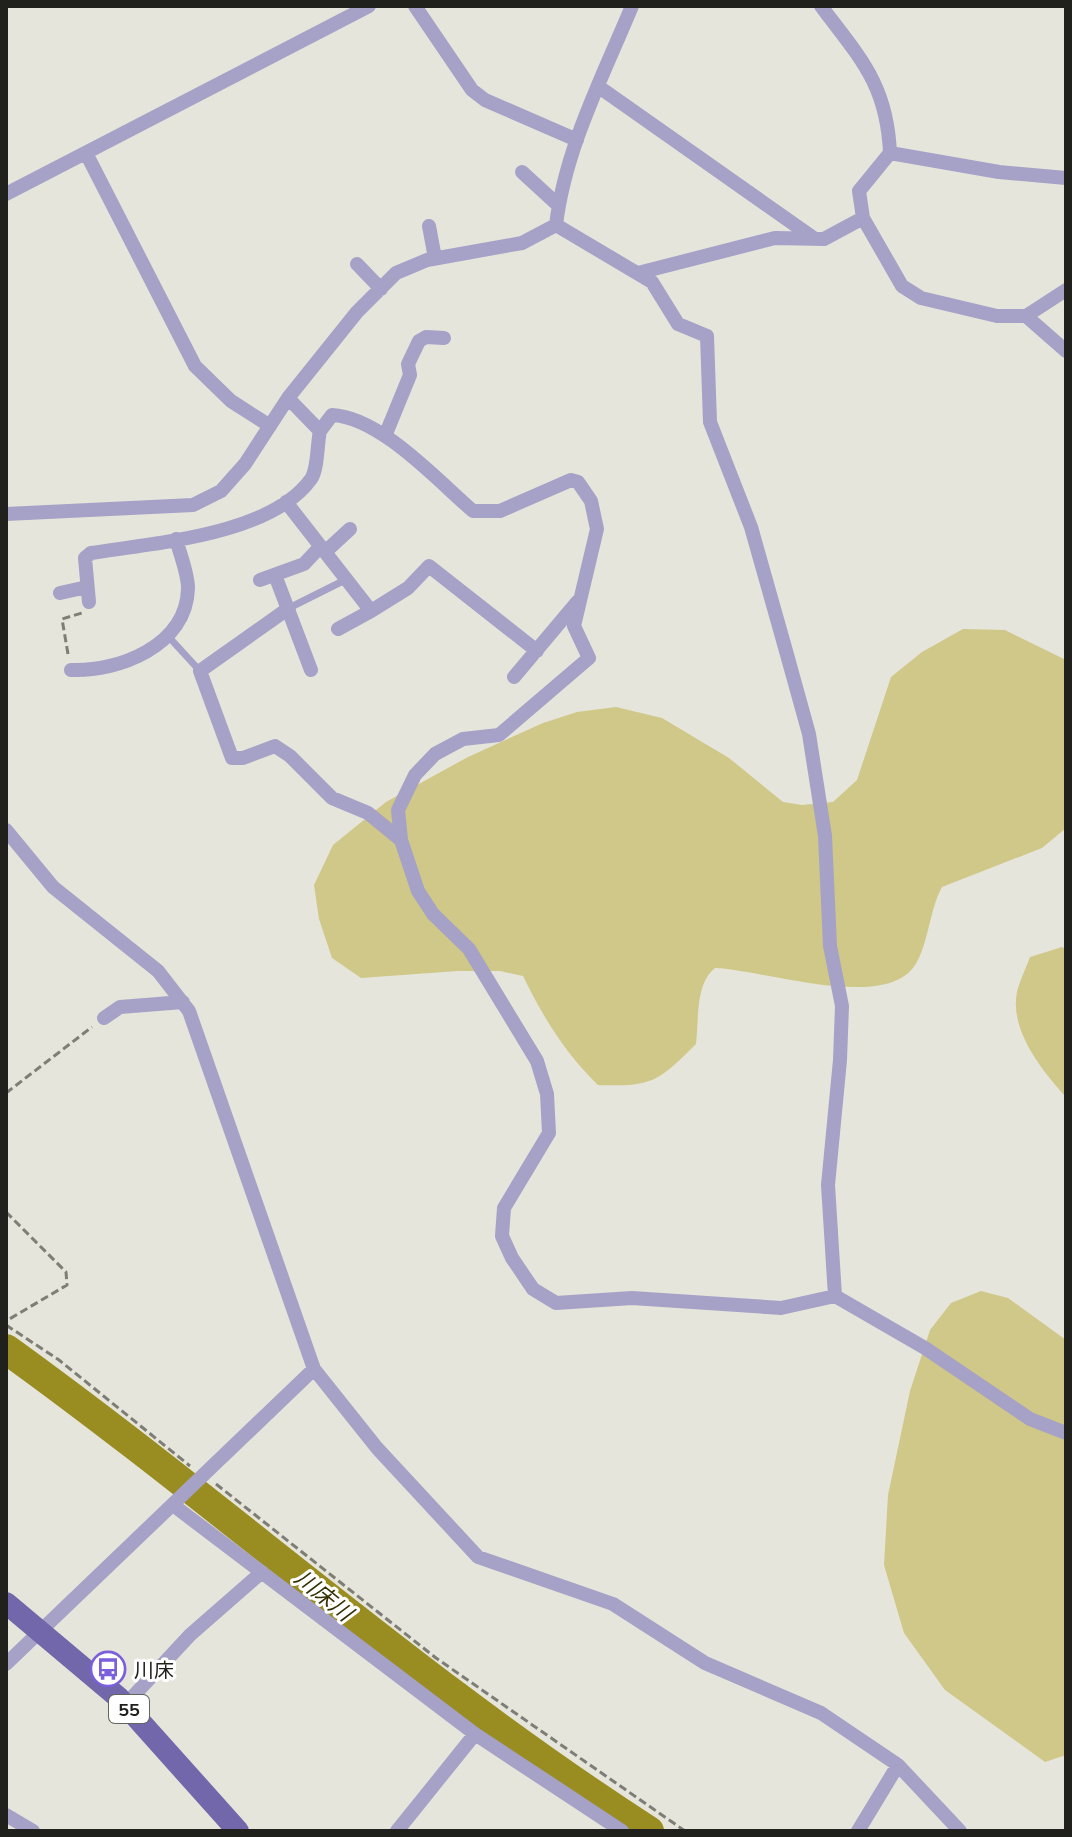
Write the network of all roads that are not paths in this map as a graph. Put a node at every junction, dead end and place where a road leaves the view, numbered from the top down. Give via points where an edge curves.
1 (369, 6) edge
2 (415, 6) edge
3 (632, 6) edge
4 (821, 6) edge
5 (599, 87) junction
6 (577, 140) junction
7 (86, 153) junction
8 (890, 153) junction
9 (522, 172) dead end
10 (1066, 178) edge
11 (6, 194) edge
12 (558, 205) junction
13 (863, 218) junction
14 (556, 225) junction
15 (429, 226) dead end
16 (815, 239) junction
17 (435, 258) junction
18 (357, 264) dead end
19 (638, 273) junction
20 (381, 289) junction
21 (1066, 290) edge
22 (1026, 316) junction
23 (444, 338) dead end
24 (1066, 351) edge
25 (288, 398) junction
26 (270, 426) junction
27 (320, 431) junction
28 (385, 436) junction
29 (286, 502) junction
30 (6, 514) edge
31 (350, 529) dead end
32 (176, 539) junction
33 (323, 550) junction
34 (275, 575) junction
35 (260, 580) dead end
36 (345, 580) junction
37 (60, 593) dead end
38 (580, 598) junction
39 (289, 608) junction
40 (371, 611) junction
41 (338, 629) dead end
42 (167, 635) junction
43 (537, 651) junction
44 (71, 670) road end
45 (311, 670) dead end
46 (200, 671) junction
47 (514, 677) dead end
48 (6, 830) edge
49 (401, 840) junction
50 (183, 1002) junction
51 (104, 1018) road end
52 (835, 1296) junction
53 (314, 1369) junction
54 (1066, 1433) edge
55 (173, 1505) junction
56 (262, 1572) junction
57 (6, 1603) edge
58 (42, 1630) junction
59 (6, 1664) edge
60 (125, 1705) junction
61 (475, 1734) junction
62 (898, 1765) junction
63 (6, 1815) edge
64 (33, 1831) edge
65 (238, 1831) edge
66 (397, 1831) edge
67 (622, 1831) edge
68 (858, 1831) edge
69 (960, 1831) edge

1 - 7 street
2 - 6 street via 472,90
3 - 5 street
4 - 8 street via 876,80 889,124
5 - 6 street
5 - 16 street
6 - 12 street
7 - 11 street
7 - 26 street via 195,366 231,401
8 - 10 street
8 - 13 street via 859,191
9 - 12 street
12 - 14 street
13 - 16 street
13 - 22 street via 902,286 921,298 997,316
14 - 17 street via 522,243
14 - 19 street
15 - 17 street
16 - 19 street via 775,238
17 - 20 street via 396,273
18 - 20 street
19 - 52 street via 652,282 678,324 707,336 710,422 751,527 809,734 825,836 830,946 842,1006 828,1185
20 - 25 street
21 - 22 street
22 - 24 street
23 - 28 street via 419,341
25 - 26 street
25 - 27 street
26 - 30 street via 221,491 193,505
27 - 28 street via 332,415 344,415
27 - 29 street via 313,477
28 - 38 street via 473,511 500,511 571,480 578,482 591,501 597,529
29 - 32 street via 221,532
29 - 33 street
31 - 33 street
32 - 37 street via 91,553 85,558 88,594
32 - 42 street via 188,589
33 - 34 street
33 - 36 street
34 - 35 street
34 - 39 street
36 - 39 lane
36 - 40 street
38 - 43 street
38 - 49 street via 574,626 589,658 499,735 463,739 435,754 415,775 398,810
39 - 45 street
39 - 46 street
40 - 41 street
40 - 43 street via 408,588 429,566
42 - 44 street via 148,654
42 - 46 lane
43 - 47 street
46 - 49 street via 232,758 275,746 332,798 368,813
48 - 50 street via 53,887 158,971
49 - 52 street via 418,891 469,949 537,1061 547,1094 549,1133 504,1208 502,1236 533,1289 556,1303 632,1298 781,1308
50 - 51 street via 120,1007
50 - 53 street
52 - 54 street via 925,1348 1030,1419
53 - 55 street
53 - 62 street via 377,1448 478,1557 613,1604 715,1669 821,1713
55 - 56 street
55 - 58 street
56 - 60 street via 190,1635
56 - 61 street
57 - 58 main road, 55
58 - 59 street
58 - 60 main road, 55
60 - 65 main road, 55
61 - 66 street
61 - 67 street
62 - 68 street
62 - 69 street
63 - 64 street

